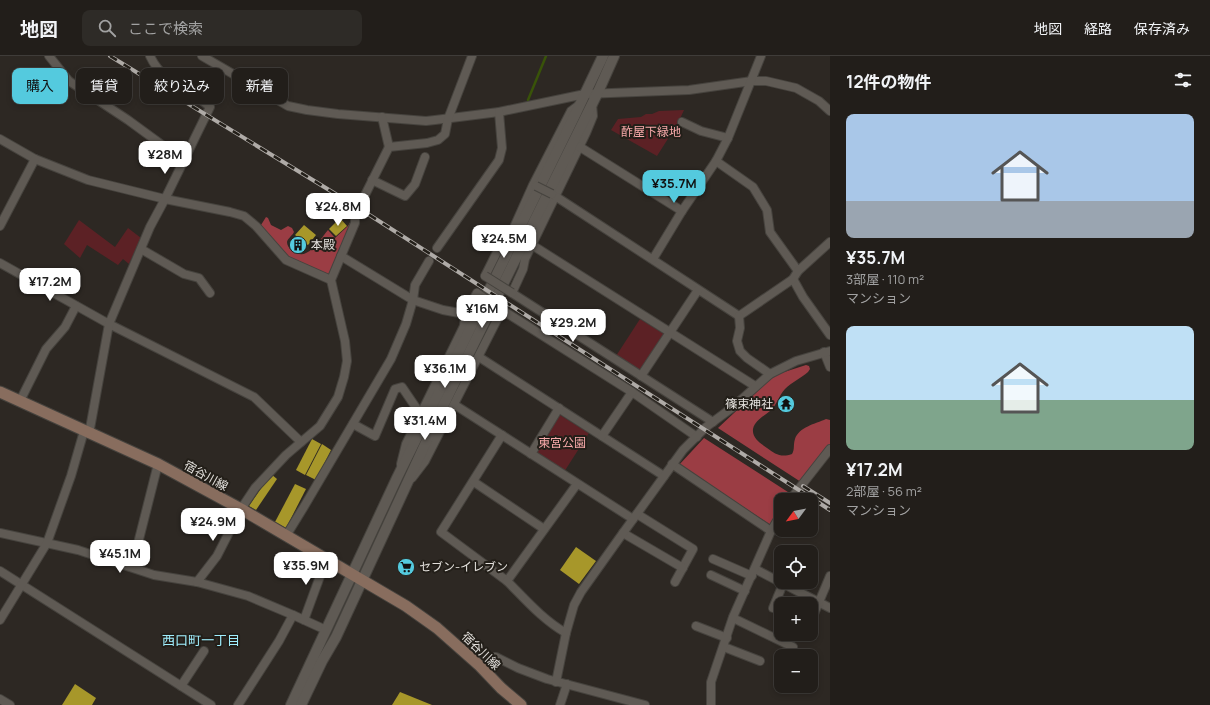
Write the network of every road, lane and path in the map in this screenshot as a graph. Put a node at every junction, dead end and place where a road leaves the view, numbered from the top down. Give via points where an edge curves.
1 (49, 56) edge
2 (150, 56) edge
3 (202, 56) edge
4 (472, 56) edge
5 (603, 56) edge
6 (614, 56) edge
7 (762, 56) edge
8 (752, 81) junction
9 (598, 92) junction
10 (583, 98) junction
11 (592, 104) junction
12 (830, 110) edge
13 (499, 112) junction
14 (382, 118) junction
15 (448, 119) junction
16 (682, 122) dead end
17 (728, 138) junction
18 (0, 139) edge
19 (389, 147) junction
20 (580, 147) junction
21 (425, 157) dead end
22 (35, 159) junction
23 (184, 160) junction
24 (716, 161) junction
25 (372, 180) junction
26 (535, 186) junction
27 (554, 196) junction
28 (165, 199) junction
29 (682, 211) junction
30 (0, 226) edge
31 (830, 242) edge
32 (532, 245) junction
33 (437, 248) dead end
34 (141, 249) junction
35 (341, 256) junction
36 (653, 259) junction
37 (429, 261) dead end
38 (0, 263) edge
39 (798, 271) junction
40 (793, 279) junction
41 (331, 280) junction
42 (698, 290) junction
43 (210, 293) dead end
44 (512, 293) junction
45 (413, 300) junction
46 (76, 306) junction
47 (502, 310) junction
48 (465, 314) junction
49 (739, 316) junction
50 (109, 324) junction
51 (670, 332) junction
52 (830, 335) edge
53 (827, 352) edge
54 (478, 357) junction
55 (830, 367) edge
56 (770, 374) junction
57 (641, 376) junction
58 (755, 386) junction
59 (0, 392) edge
60 (632, 392) junction
61 (20, 401) junction
62 (455, 405) junction
63 (559, 408) junction
64 (421, 416) junction
65 (712, 422) junction
66 (353, 424) junction
67 (87, 432) junction
68 (502, 435) junction
69 (602, 436) junction
70 (697, 437) junction
71 (300, 442) junction
72 (830, 449) edge
73 (531, 454) junction
74 (158, 464) junction
75 (672, 464) junction
76 (664, 476) junction
77 (397, 478) junction
78 (474, 482) junction
79 (577, 484) junction
80 (407, 485) junction
81 (795, 493) edge
82 (241, 509) junction
83 (635, 516) junction
84 (774, 525) edge
85 (544, 529) junction
86 (771, 530) junction
87 (0, 533) edge
88 (623, 533) junction
89 (286, 536) junction
90 (48, 542) junction
91 (326, 560) junction
92 (713, 560) dead end
93 (132, 567) junction
94 (683, 568) junction
95 (0, 571) edge
96 (753, 572) junction
97 (352, 575) junction
98 (711, 575) dead end
99 (830, 576) edge
100 (507, 580) junction
101 (774, 580) edge
102 (362, 581) junction
103 (197, 582) junction
104 (675, 582) dead end
105 (22, 585) junction
106 (781, 589) edge
107 (793, 589) edge
108 (745, 591) junction
109 (819, 602) junction
110 (773, 608) dead end
111 (830, 608) edge
112 (293, 615) junction
113 (733, 618) junction
114 (0, 620) edge
115 (304, 620) junction
116 (696, 626) dead end
117 (326, 630) junction
118 (566, 632) junction
119 (727, 638) junction
120 (724, 647) junction
121 (793, 647) dead end
122 (204, 651) dead end
123 (760, 661) dead end
124 (480, 666) junction
125 (556, 682) junction
126 (566, 684) junction
127 (181, 686) junction
128 (0, 699) edge
129 (10, 705) edge
130 (211, 705) edge
131 (238, 705) edge
132 (291, 705) edge
133 (301, 705) edge
134 (521, 705) edge
135 (560, 705) edge
136 (645, 705) edge
137 (711, 705) edge

1 - 23 street via 69,81
2 - 23 street via 154,66 165,78 210,107
3 - 14 street via 288,106
4 - 15 street
5 - 10 street
6 - 9 street
7 - 8 street
8 - 9 street via 689,90
8 - 12 street via 766,81 796,88
8 - 17 street
9 - 10 street
9 - 11 street
10 - 13 street
10 - 26 street via 572,110
10 - 77 street
11 - 20 street via 593,116
11 - 80 street
13 - 15 street
13 - 33 street via 502,148 499,160
14 - 15 street via 426,121
14 - 19 street
15 - 19 street via 445,134 438,140
16 - 17 street via 701,131
17 - 24 street
18 - 22 street
19 - 25 street
20 - 27 street
20 - 29 street
21 - 25 street via 415,184 405,196
22 - 28 street via 88,180
22 - 30 street
23 - 28 street
24 - 29 street
24 - 39 street via 753,187 767,210 770,232
25 - 35 street via 355,212 354,223
26 - 27 street, bridge
26 - 44 street, bridge via 507,243 498,250 485,276
27 - 32 street
27 - 36 street
28 - 34 street
28 - 41 street via 244,216 286,260
29 - 36 street
31 - 39 street
32 - 44 street
32 - 51 street
34 - 43 street via 184,274 199,278
34 - 50 street
35 - 41 street
35 - 45 street
36 - 42 street
37 - 45 street via 415,285
38 - 46 street
39 - 40 street
40 - 49 street
40 - 52 street
41 - 71 street via 345,340 347,361 344,377 338,397 320,426
42 - 49 street
42 - 51 street
44 - 57 street
45 - 48 street
45 - 66 street via 391,359
46 - 50 street
46 - 61 street via 65,327 46,349
47 - 48 street, bridge via 477,293
47 - 54 street
47 - 60 street
48 - 64 street via 464,326
49 - 56 street via 737,341 740,351
50 - 67 street
50 - 71 street via 254,397
51 - 57 street
51 - 58 street
53 - 55 street
53 - 56 street via 796,361
54 - 62 street
54 - 63 street
56 - 58 street
57 - 65 street
58 - 65 street
59 - 61 main road, 宿谷川線
60 - 69 street
60 - 70 street
61 - 67 main road, 宿谷川線
62 - 68 street
62 - 80 street via 425,461
63 - 69 street
63 - 73 street
64 - 66 street via 402,388 396,389 375,436
64 - 77 street via 406,444
65 - 70 street
66 - 89 street
67 - 74 main road, 宿谷川線
67 - 90 street
68 - 73 street
68 - 78 street
69 - 76 street
70 - 75 street
71 - 82 street via 267,474
72 - 81 street
73 - 79 street
74 - 82 main road, 宿谷川線
74 - 93 street
75 - 76 street
75 - 86 street
76 - 83 street
77 - 97 street
78 - 85 street
78 - 100 street via 441,532
79 - 83 street
79 - 85 street
80 - 102 street
82 - 89 main road, 宿谷川線
82 - 103 street via 217,556
83 - 88 street
83 - 94 street via 693,549
84 - 86 street
85 - 100 street
86 - 96 street
87 - 90 street
88 - 94 street
88 - 118 street via 581,592
89 - 91 main road, 宿谷川線
90 - 93 street
90 - 105 street
91 - 97 main road, 宿谷川線
91 - 115 street
92 - 96 street
93 - 103 street via 154,575
94 - 104 street
95 - 105 street
96 - 101 street
96 - 108 street
97 - 102 main road, 宿谷川線
97 - 117 street
98 - 108 street
99 - 109 street
100 - 118 street via 554,626
102 - 124 main road, 宿谷川線 via 431,623
102 - 133 street
103 - 112 street via 248,596
105 - 114 street
105 - 127 street
106 - 110 street
107 - 109 street
108 - 113 street
109 - 111 street
112 - 115 street
112 - 131 street
113 - 119 street
113 - 121 street
115 - 117 street
116 - 119 street
117 - 132 street
118 - 125 street
119 - 120 street
120 - 123 street
120 - 137 street via 711,682
122 - 127 street
124 - 125 street via 487,658 496,657
124 - 134 main road, 宿谷川線
125 - 126 street
126 - 135 street
126 - 136 street
127 - 130 street
128 - 129 street

